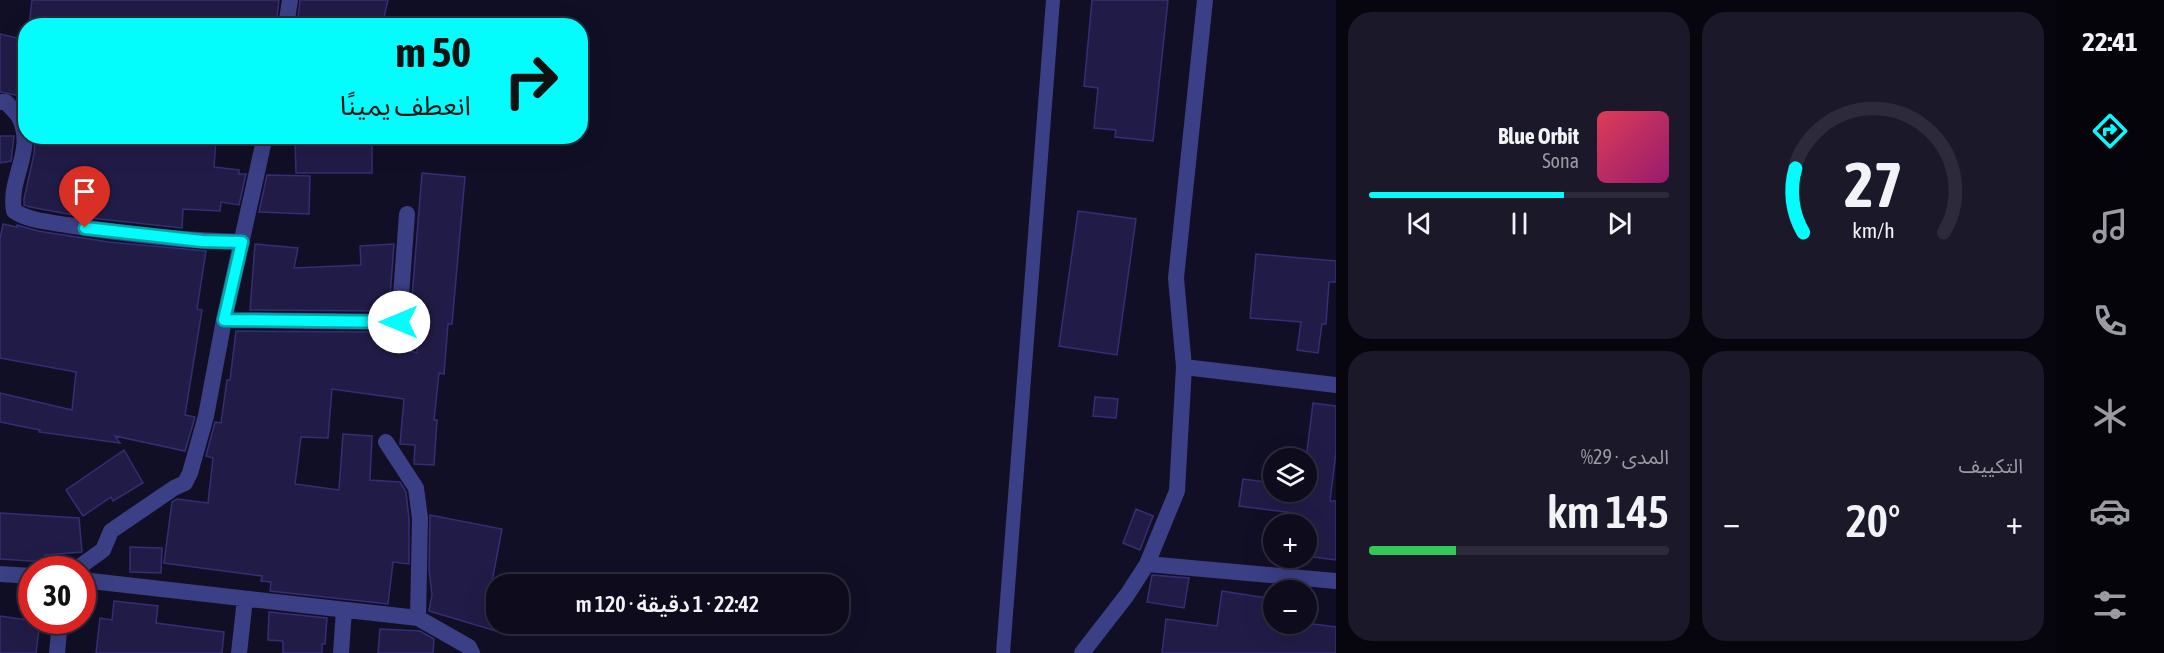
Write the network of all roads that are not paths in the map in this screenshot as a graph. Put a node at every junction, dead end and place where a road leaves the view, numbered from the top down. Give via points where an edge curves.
1 (290, 0) edge
2 (1053, 0) edge
3 (1205, 0) edge
4 (287, 18) edge
5 (0, 102) edge
6 (18, 116) edge
7 (26, 144) edge
8 (263, 144) edge
9 (407, 214) dead end
10 (242, 242) junction
11 (224, 320) junction
12 (1184, 367) junction
13 (1336, 385) edge
14 (386, 442) dead end
15 (95, 556) edge
16 (1147, 564) junction
17 (0, 573) edge
18 (18, 575) edge
19 (1336, 581) edge
20 (96, 582) edge
21 (245, 599) junction
22 (344, 610) junction
23 (418, 618) junction
24 (59, 634) edge
25 (57, 653) edge
26 (239, 653) edge
27 (340, 653) edge
28 (472, 653) edge
29 (1003, 653) edge
30 (1082, 653) edge

1 - 4 street
2 - 29 lane
3 - 12 street via 1176,278
5 - 6 street via 6,102
7 - 10 street via 12,198 14,211 20,215 136,235
8 - 10 street
9 - 11 street via 399,322
10 - 11 street
11 - 15 street via 206,416 190,474 185,483 111,531 103,550
12 - 13 street
12 - 16 street via 1177,491
14 - 23 street via 416,488 420,518
16 - 19 street
16 - 30 street
17 - 18 street
20 - 21 street
21 - 22 street
21 - 26 street
22 - 23 street
22 - 27 street
23 - 28 street via 469,647
24 - 25 street

